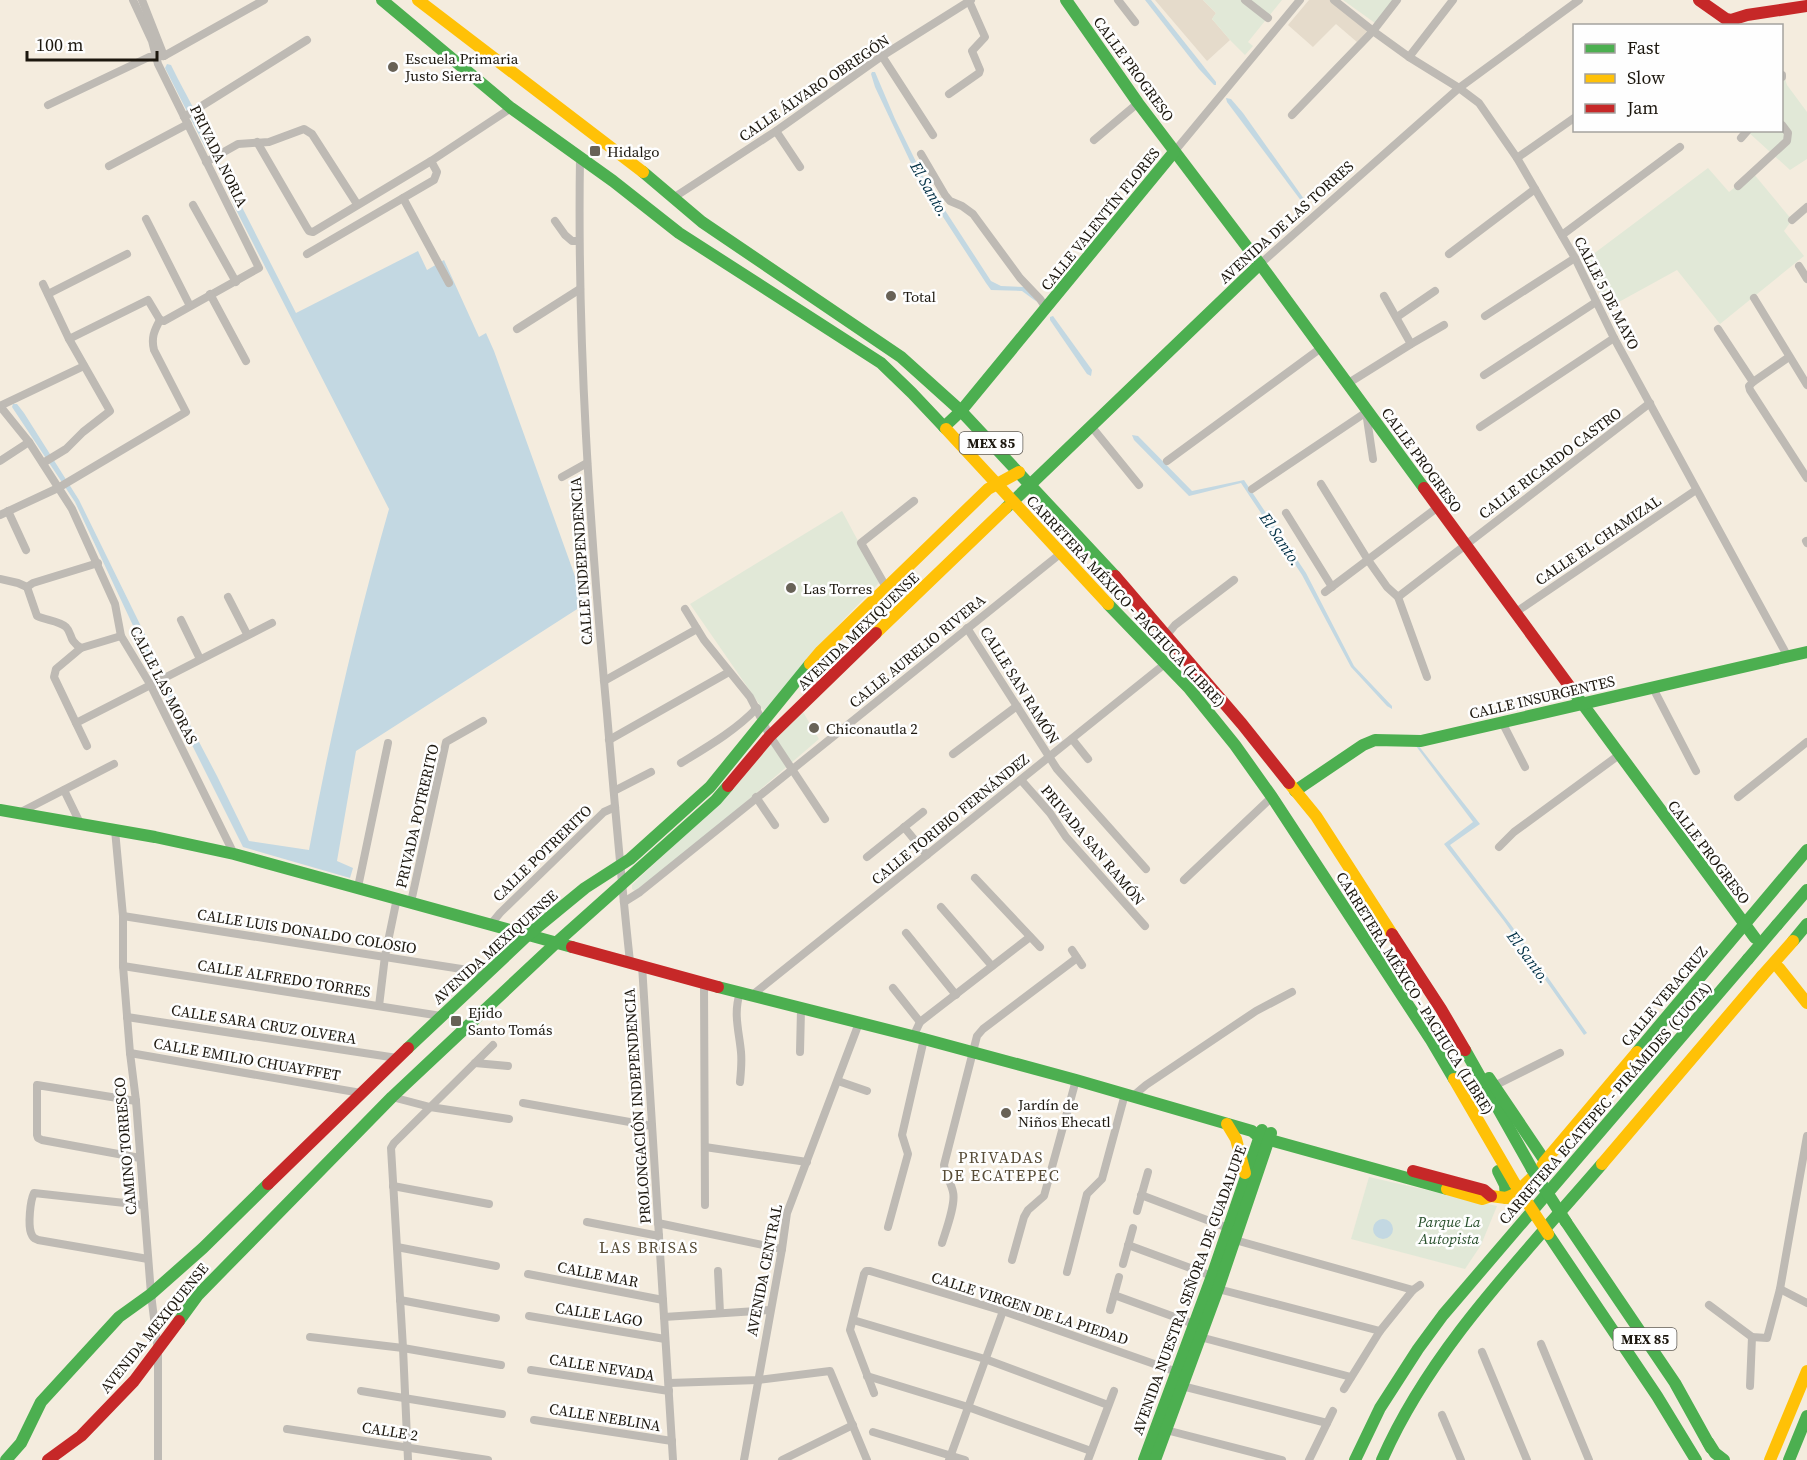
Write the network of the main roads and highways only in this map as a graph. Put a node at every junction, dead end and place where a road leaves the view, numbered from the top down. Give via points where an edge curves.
1 (382, 0) edge
2 (418, 0) edge
3 (1066, 0) edge
4 (1699, 0) edge
5 (1785, 5) edge
6 (1807, 6) edge
7 (1750, 20) edge
8 (1733, 23) edge
9 (1174, 152) junction
10 (1260, 264) junction
11 (961, 411) junction
12 (944, 427) junction
13 (1018, 472) junction
14 (997, 484) junction
15 (1030, 485) junction
16 (1013, 501) junction
17 (1807, 652) edge
18 (1582, 703) junction
19 (1295, 792) junction
20 (0, 810) edge
21 (1807, 850) edge
22 (1807, 890) edge
23 (1744, 924) junction
24 (1807, 924) edge
25 (529, 933) junction
26 (1755, 938) dead end
27 (556, 943) junction
28 (1779, 968) dead end
29 (1807, 1003) edge
30 (1441, 1009) junction
31 (1431, 1040) junction
32 (1227, 1124) junction
33 (1263, 1134) junction
34 (1545, 1161) junction
35 (1245, 1177) junction
36 (1506, 1198) junction
37 (1807, 1371) edge
38 (1181, 1377) junction
39 (1807, 1416) edge
40 (1708, 1442) junction
41 (1772, 1454) edge
42 (6, 1460) edge
43 (48, 1460) edge
44 (1144, 1460) edge
45 (1155, 1460) edge
46 (1355, 1460) edge
47 (1382, 1460) edge
48 (1696, 1460) edge
49 (1717, 1460) edge
50 (1724, 1460) edge
51 (1762, 1460) edge
52 (1789, 1460) edge

1 - 12 main road, CARRETERA MÉXICO - PACHUCA (LIBRE) / MEX 85 via 511,108 679,232 881,363
2 - 11 main road, CARRETERA MÉXICO - PACHUCA (LIBRE) / MEX 85 via 702,222 901,357
3 - 9 main road, CALLE PROGRESO
4 - 8 main road
5 - 6 main road
5 - 7 main road
7 - 8 main road
9 - 10 main road, CALLE PROGRESO
9 - 11 main road, CALLE VALENTÍN FLORES
10 - 15 main road, AVENIDA DE LAS TORRES
10 - 18 main road, CALLE PROGRESO
11 - 12 main road, CALLE VALENTÍN FLORES
11 - 13 main road, CARRETERA MÉXICO - PACHUCA (LIBRE) / MEX 85
12 - 14 main road, CARRETERA MÉXICO - PACHUCA (LIBRE) / MEX 85
13 - 14 main road, AVENIDA MEXIQUENSE
13 - 15 main road, CARRETERA MÉXICO - PACHUCA (LIBRE) / MEX 85
14 - 16 main road, CARRETERA MÉXICO - PACHUCA (LIBRE) / MEX 85
14 - 25 main road, AVENIDA MEXIQUENSE via 821,651 710,787 620,867 585,888
15 - 16 main road, AVENIDA MEXIQUENSE
15 - 19 main road, CARRETERA MÉXICO - PACHUCA (LIBRE) / MEX 85 via 1111,571
16 - 27 main road, AVENIDA MEXIQUENSE via 770,736 716,800
16 - 31 main road, CARRETERA MÉXICO - PACHUCA (LIBRE) / MEX 85 via 1188,687 1235,745
17 - 18 main road, CALLE INSURGENTES
18 - 19 main road, CALLE INSURGENTES via 1421,741 1375,740
18 - 23 main road, CALLE PROGRESO
19 - 30 main road, CARRETERA MÉXICO - PACHUCA (LIBRE) / MEX 85 via 1316,816
20 - 25 main road via 234,854
21 - 23 main road, CALLE VERACRUZ
22 - 46 main road, CARRETERA ECATEPEC - PIRÁMIDES (CUOTA), bridge via 1443,1315 1380,1408
23 - 26 main road, CALLE PROGRESO
23 - 34 main road, CALLE VERACRUZ
24 - 47 main road, bridge via 1464,1325 1422,1385
25 - 27 main road
25 - 42 main road, AVENIDA MEXIQUENSE via 203,1248 119,1317 41,1402 21,1443
27 - 32 main road via 1076,1080
27 - 43 main road, AVENIDA MEXIQUENSE via 392,1097 225,1266 198,1295 134,1381 81,1436
28 - 29 main road
30 - 34 main road
30 - 40 main road, CARRETERA MÉXICO - PACHUCA (LIBRE) / MEX 85, bridge via 1532,1169 1675,1383
31 - 36 main road via 1436,1065 1506,1185
31 - 48 main road, CARRETERA MÉXICO - PACHUCA (LIBRE) / MEX 85, bridge via 1515,1184
32 - 33 main road
32 - 35 main road via 1236,1138
33 - 35 main road, AVENIDA NUESTRA SEÑORA DE GUADALUPE
33 - 36 main road via 1482,1199
33 - 38 main road, AVENIDA NUESTRA SEÑORA DE GUADALUPE via 1235,1240
34 - 36 main road, CALLE VERACRUZ via 1515,1194
35 - 38 main road, AVENIDA NUESTRA SEÑORA DE GUADALUPE via 1194,1324
37 - 41 main road
38 - 44 main road, AVENIDA NUESTRA SEÑORA DE GUADALUPE
38 - 45 main road, AVENIDA NUESTRA SEÑORA DE GUADALUPE
39 - 52 main road
40 - 49 main road, CARRETERA MÉXICO - PACHUCA (LIBRE) / MEX 85
40 - 50 main road
41 - 51 main road

